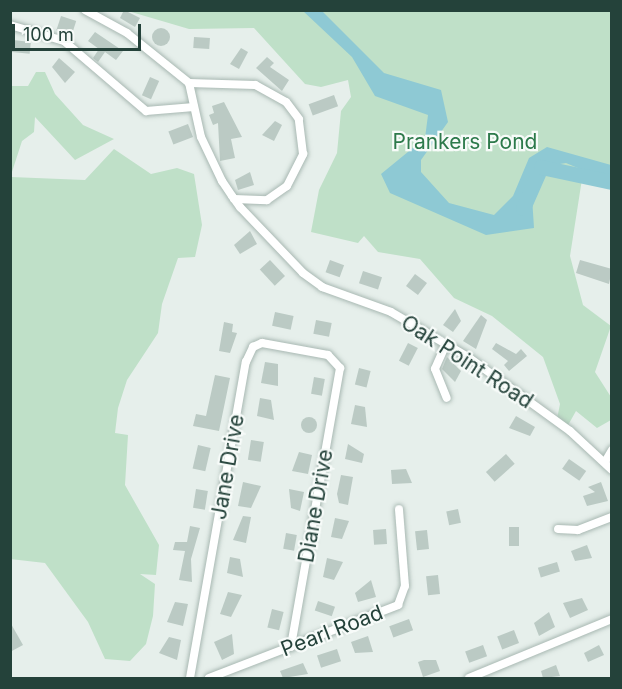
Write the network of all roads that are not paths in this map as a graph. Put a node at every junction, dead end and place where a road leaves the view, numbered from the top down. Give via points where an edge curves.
1 (85, 10) edge
2 (10, 25) edge
3 (189, 83) junction
4 (194, 107) junction
5 (234, 199) junction
6 (446, 344) junction
7 (339, 364) joint
8 (447, 398) dead end
9 (612, 450) edge
10 (605, 462) junction
11 (612, 470) edge
12 (399, 509) dead end
13 (612, 517) edge
14 (558, 529) dead end
15 (612, 620) edge
16 (291, 647) junction
17 (190, 678) edge
18 (209, 678) edge
19 (469, 678) edge

1 - 3 street via 127,33
2 - 4 street via 64,41 146,111
3 - 4 street, Oak Point Road
3 - 5 street via 255,85 286,102 298,119 303,154 287,186 267,200
4 - 5 street, Oak Point Road via 207,153
5 - 6 street, Oak Point Road via 316,284 377,306
6 - 8 street via 435,369
6 - 10 street, Oak Point Road
7 - 16 street, Diane Drive
7 - 17 street, Jane Drive via 328,355 265,344 250,351
9 - 10 street
10 - 11 street, Oak Point Road
12 - 16 street, Pearl Road via 405,586 398,605
13 - 14 street via 578,530
15 - 19 street
16 - 18 street, Pearl Road

